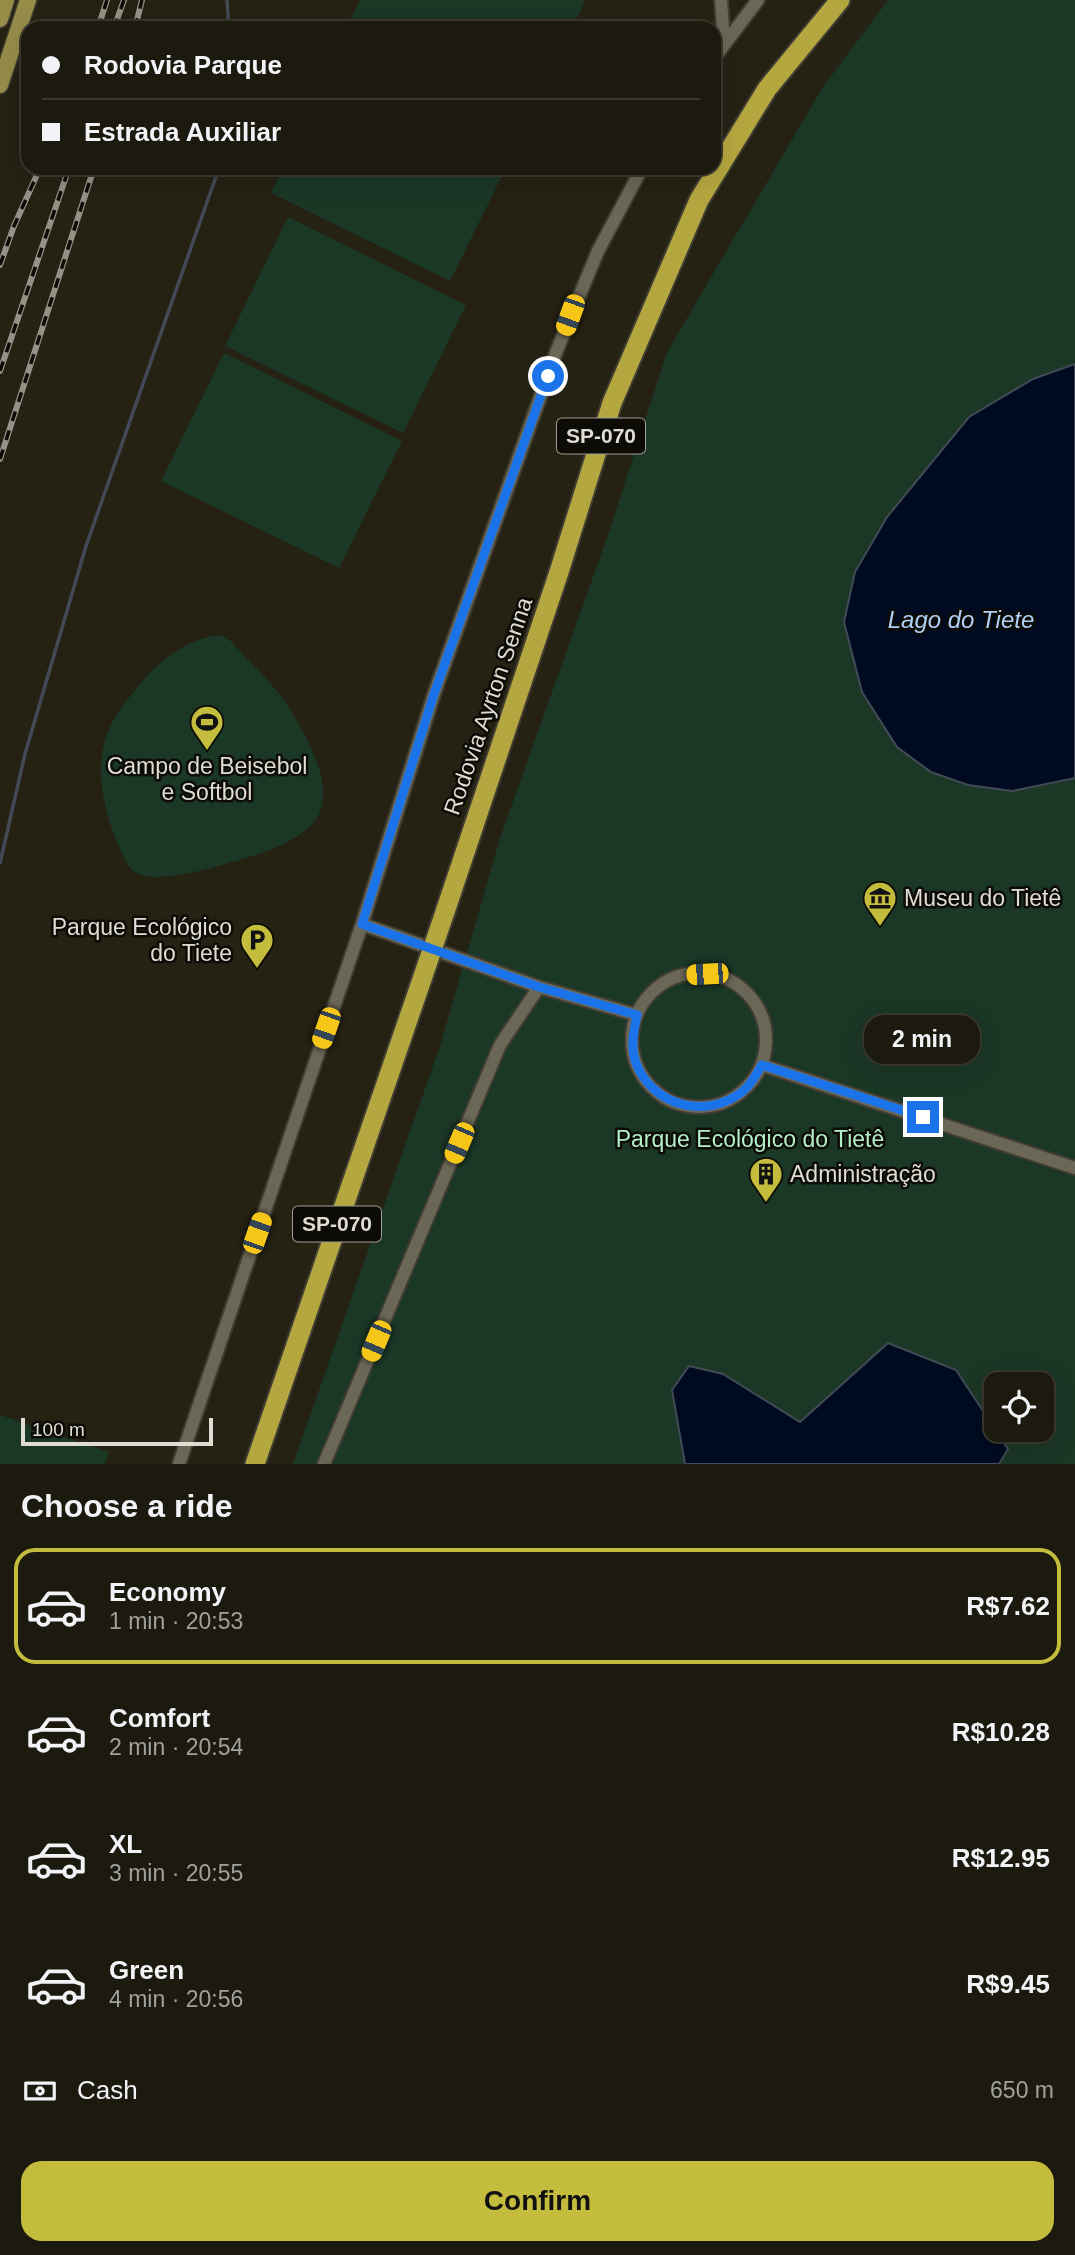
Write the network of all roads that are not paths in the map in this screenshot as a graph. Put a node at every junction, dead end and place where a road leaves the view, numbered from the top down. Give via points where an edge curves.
1 (6, 0) edge
2 (28, 0) edge
3 (722, 0) edge
4 (839, 0) edge
5 (752, 2) edge
6 (0, 19) edge
7 (21, 21) edge
8 (21, 21) edge
9 (724, 43) junction
10 (721, 48) edge
11 (0, 85) edge
12 (721, 164) edge
13 (638, 175) edge
14 (714, 175) edge
15 (362, 924) junction
16 (539, 987) junction
17 (637, 1015) junction
18 (762, 1065) junction
19 (1075, 1168) edge
20 (178, 1464) edge
21 (255, 1464) edge
22 (324, 1464) edge

1 - 6 main road
2 - 8 main road
3 - 9 street
4 - 12 highway, Rodovia Ayrton Senna / SP-070, bridge via 767,89
5 - 9 street
7 - 11 main road
9 - 10 street
13 - 15 street via 598,251 562,338 434,694
14 - 21 highway, Rodovia Ayrton Senna / SP-070, bridge via 699,200 612,403 445,912
15 - 16 street
15 - 20 street
16 - 17 street
16 - 22 street via 500,1045
17 - 18 street via 648,997 665,983 685,975 719,974 747,992 757,1006 767,1045
17 - 18 street via 632,1038 635,1062 647,1083 665,1098 687,1107 718,1105 745,1090
18 - 19 street

